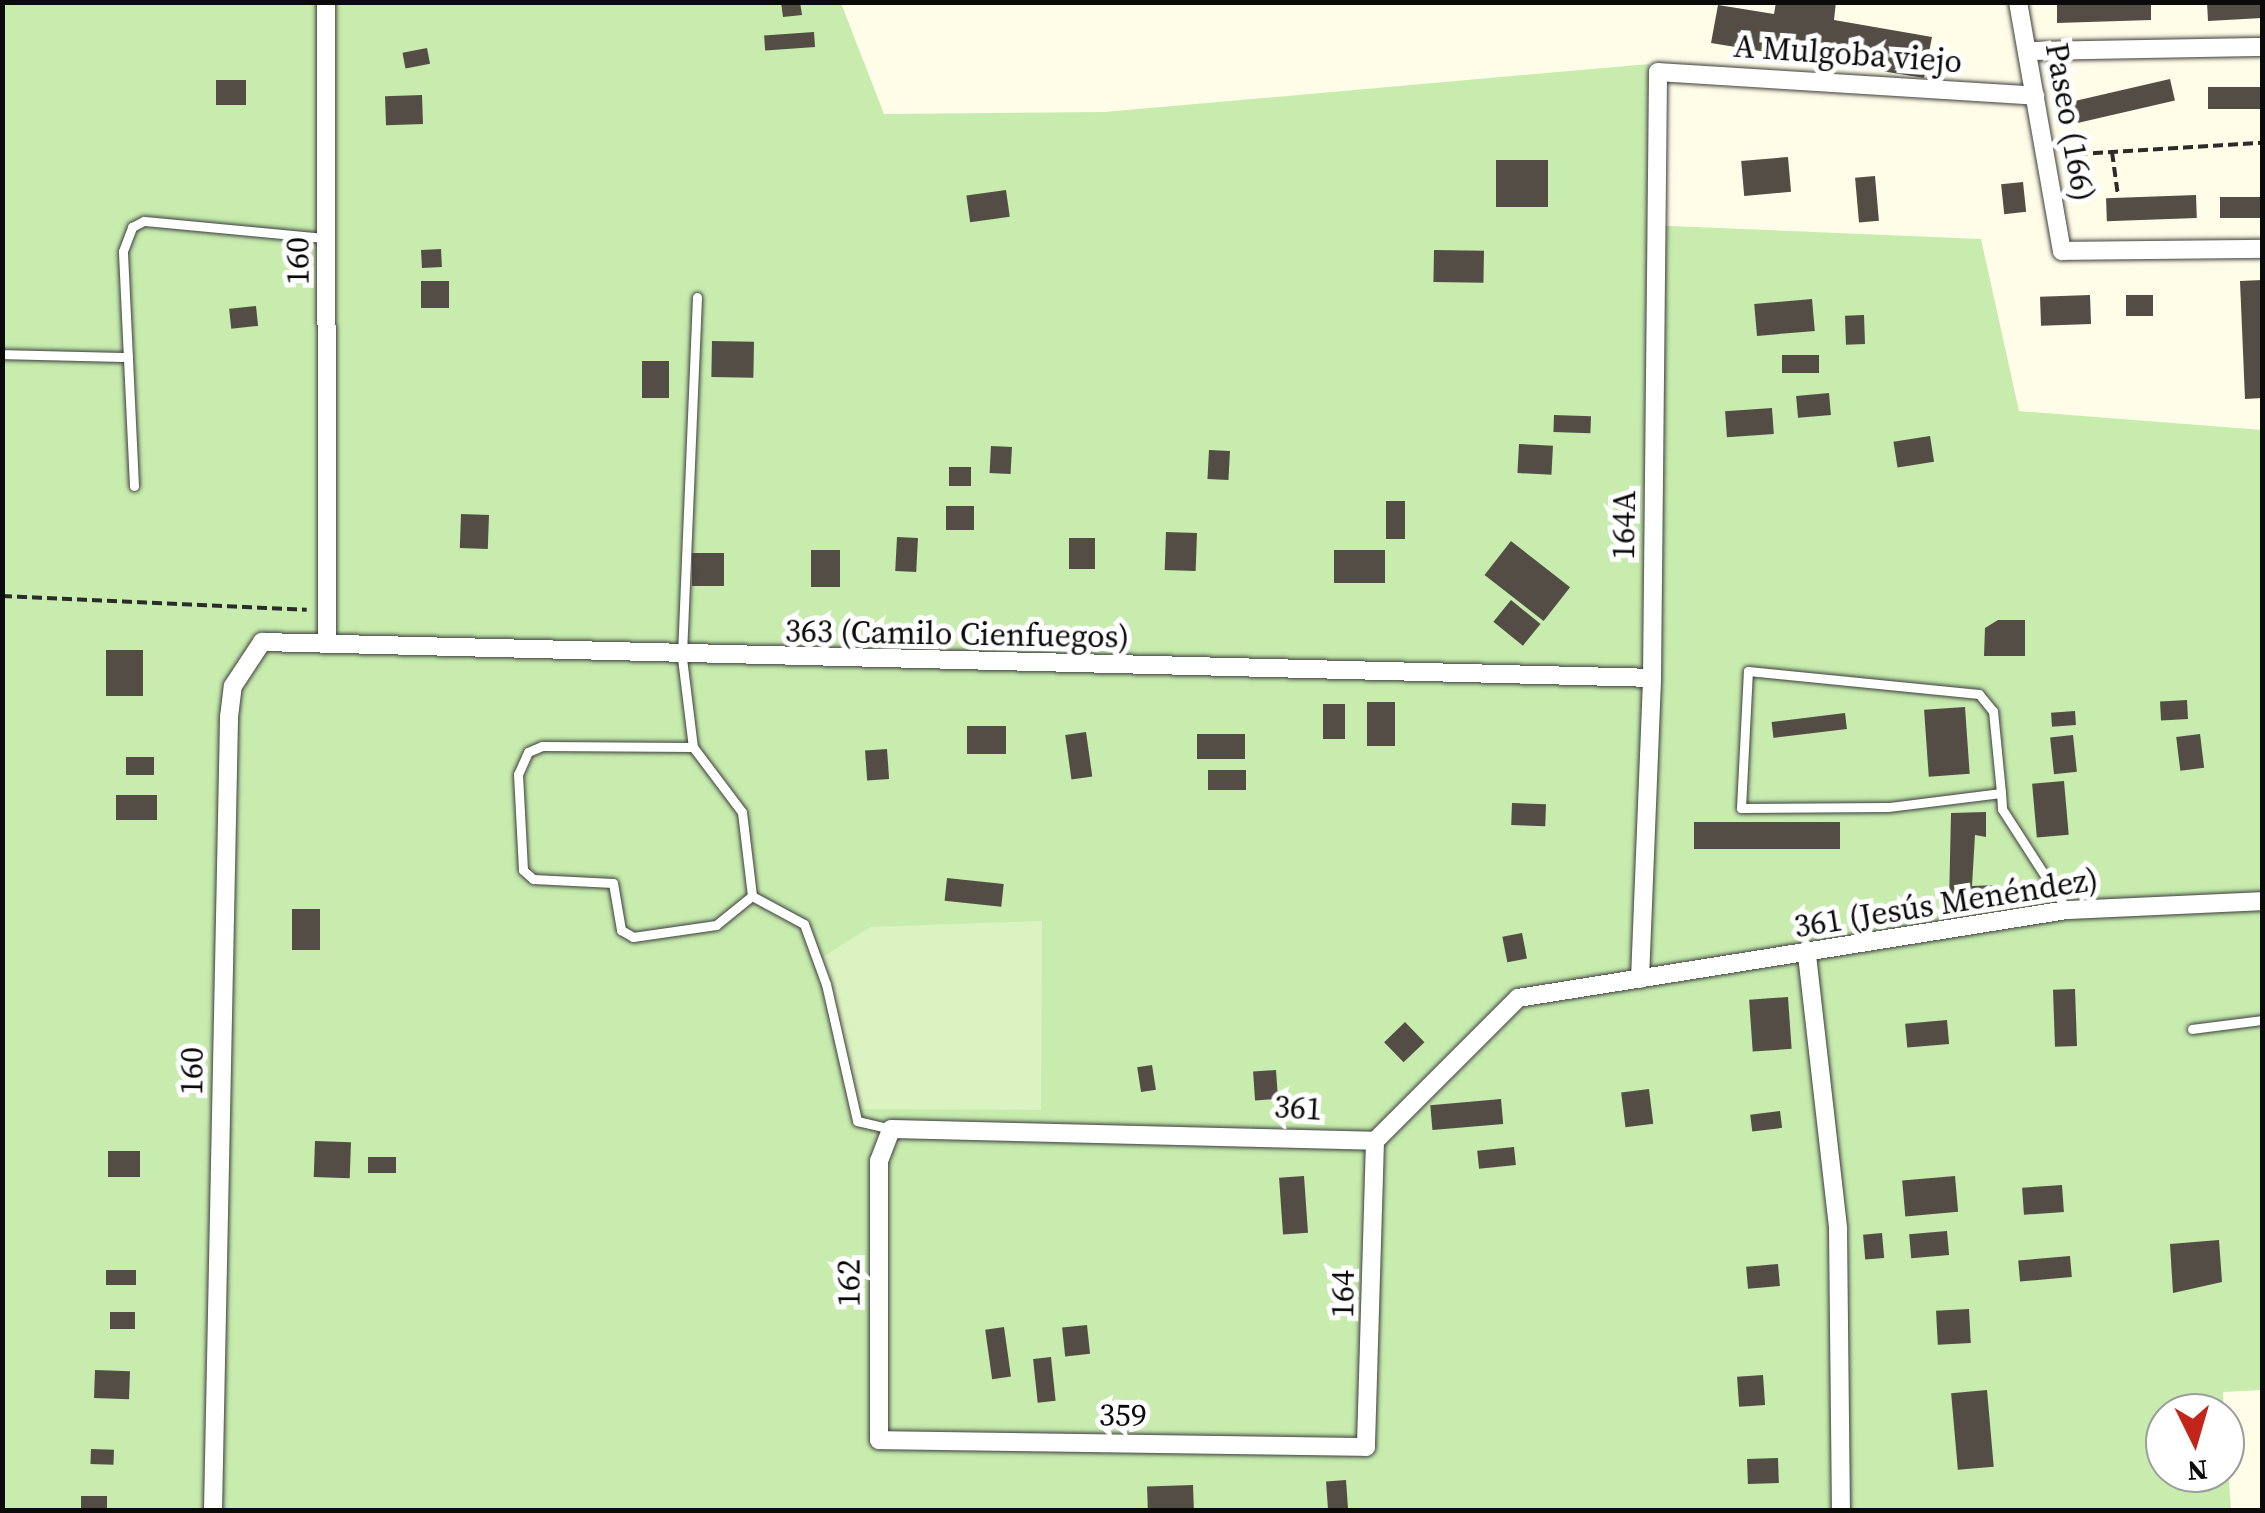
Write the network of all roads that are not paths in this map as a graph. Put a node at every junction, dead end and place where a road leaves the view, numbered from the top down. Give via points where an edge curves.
1 (326, 2) edge
2 (2018, 2) edge
3 (2262, 48) edge
4 (2027, 51) junction
5 (1658, 72) joint
6 (2035, 96) junction
7 (328, 238) junction
8 (2262, 249) edge
9 (697, 296) dead end
10 (2, 354) edge
11 (128, 357) junction
12 (134, 486) dead end
13 (327, 639) junction
14 (262, 642) joint
15 (682, 658) junction
16 (1652, 678) junction
17 (693, 747) junction
18 (2001, 793) junction
19 (752, 896) junction
20 (2262, 901) edge
21 (2066, 910) junction
22 (1807, 955) junction
23 (1640, 979) junction
24 (2262, 1020) edge
25 (2192, 1029) dead end
26 (891, 1130) junction
27 (1375, 1142) junction
28 (880, 1440) joint
29 (1366, 1446) joint
30 (213, 1510) edge
31 (1841, 1510) edge

1 - 7 street, 160
2 - 4 street, Paseo (166)
3 - 4 street
4 - 6 street, Paseo (166)
5 - 6 street, A Mulgoba viejo
5 - 16 street, 164A
6 - 8 street, Paseo (166) via 2062,251
7 - 11 lane via 144,221 132,227 124,251
7 - 13 street, 160
9 - 15 lane
10 - 11 lane
11 - 12 lane
13 - 14 street, 363 (Camilo Cienfuegos)
13 - 15 street, 363 (Camilo Cienfuegos)
14 - 30 street, 160 via 234,686 229,717
15 - 16 street, 363 (Camilo Cienfuegos)
15 - 17 lane
16 - 23 street, 164A
17 - 19 lane via 742,812
17 - 19 lane via 542,746 528,752 518,774 523,870 533,879 612,883 622,930 633,937 716,925
18 - 18 lane via 1993,710 1979,694 1748,671 1741,808 1888,807
18 - 21 lane via 2002,809
19 - 26 lane via 804,924 826,984 857,1121
20 - 21 street, 361 (Jesús Menéndez)
21 - 22 street, 361 (Jesús Menéndez)
22 - 23 street, 361 (Jesús Menéndez)
22 - 31 street via 1838,1230
23 - 27 street via 1518,998
24 - 25 lane
26 - 27 street, 361
26 - 28 street, 162 via 880,1161
27 - 29 street, 164
28 - 29 street, 359

